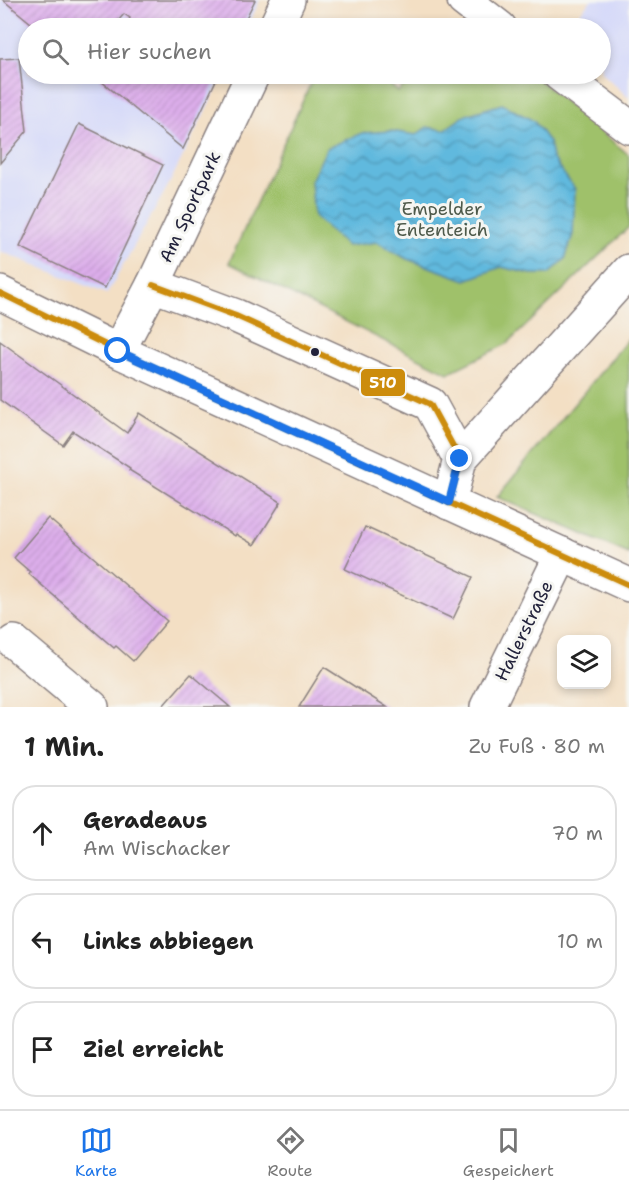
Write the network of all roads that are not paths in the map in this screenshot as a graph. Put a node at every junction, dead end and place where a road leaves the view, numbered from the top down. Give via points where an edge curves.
1 (288, 0) edge
2 (464, 0) edge
3 (280, 18) edge
4 (487, 18) edge
5 (248, 84) edge
6 (572, 84) edge
7 (629, 126) edge
8 (629, 271) edge
9 (153, 285) junction
10 (0, 293) edge
11 (118, 351) junction
12 (460, 459) junction
13 (449, 502) junction
14 (562, 554) junction
15 (629, 585) edge
16 (14, 642) dead end
17 (92, 707) edge
18 (487, 707) edge

1 - 3 street
2 - 4 street
5 - 9 street, Am Sportpark
6 - 7 street
8 - 12 street
9 - 11 street, Am Sportpark
9 - 12 street via 236,316 430,404
10 - 11 street
11 - 13 street
12 - 13 street
13 - 14 street
14 - 15 street
14 - 18 street, Hallerstraße
16 - 17 street

